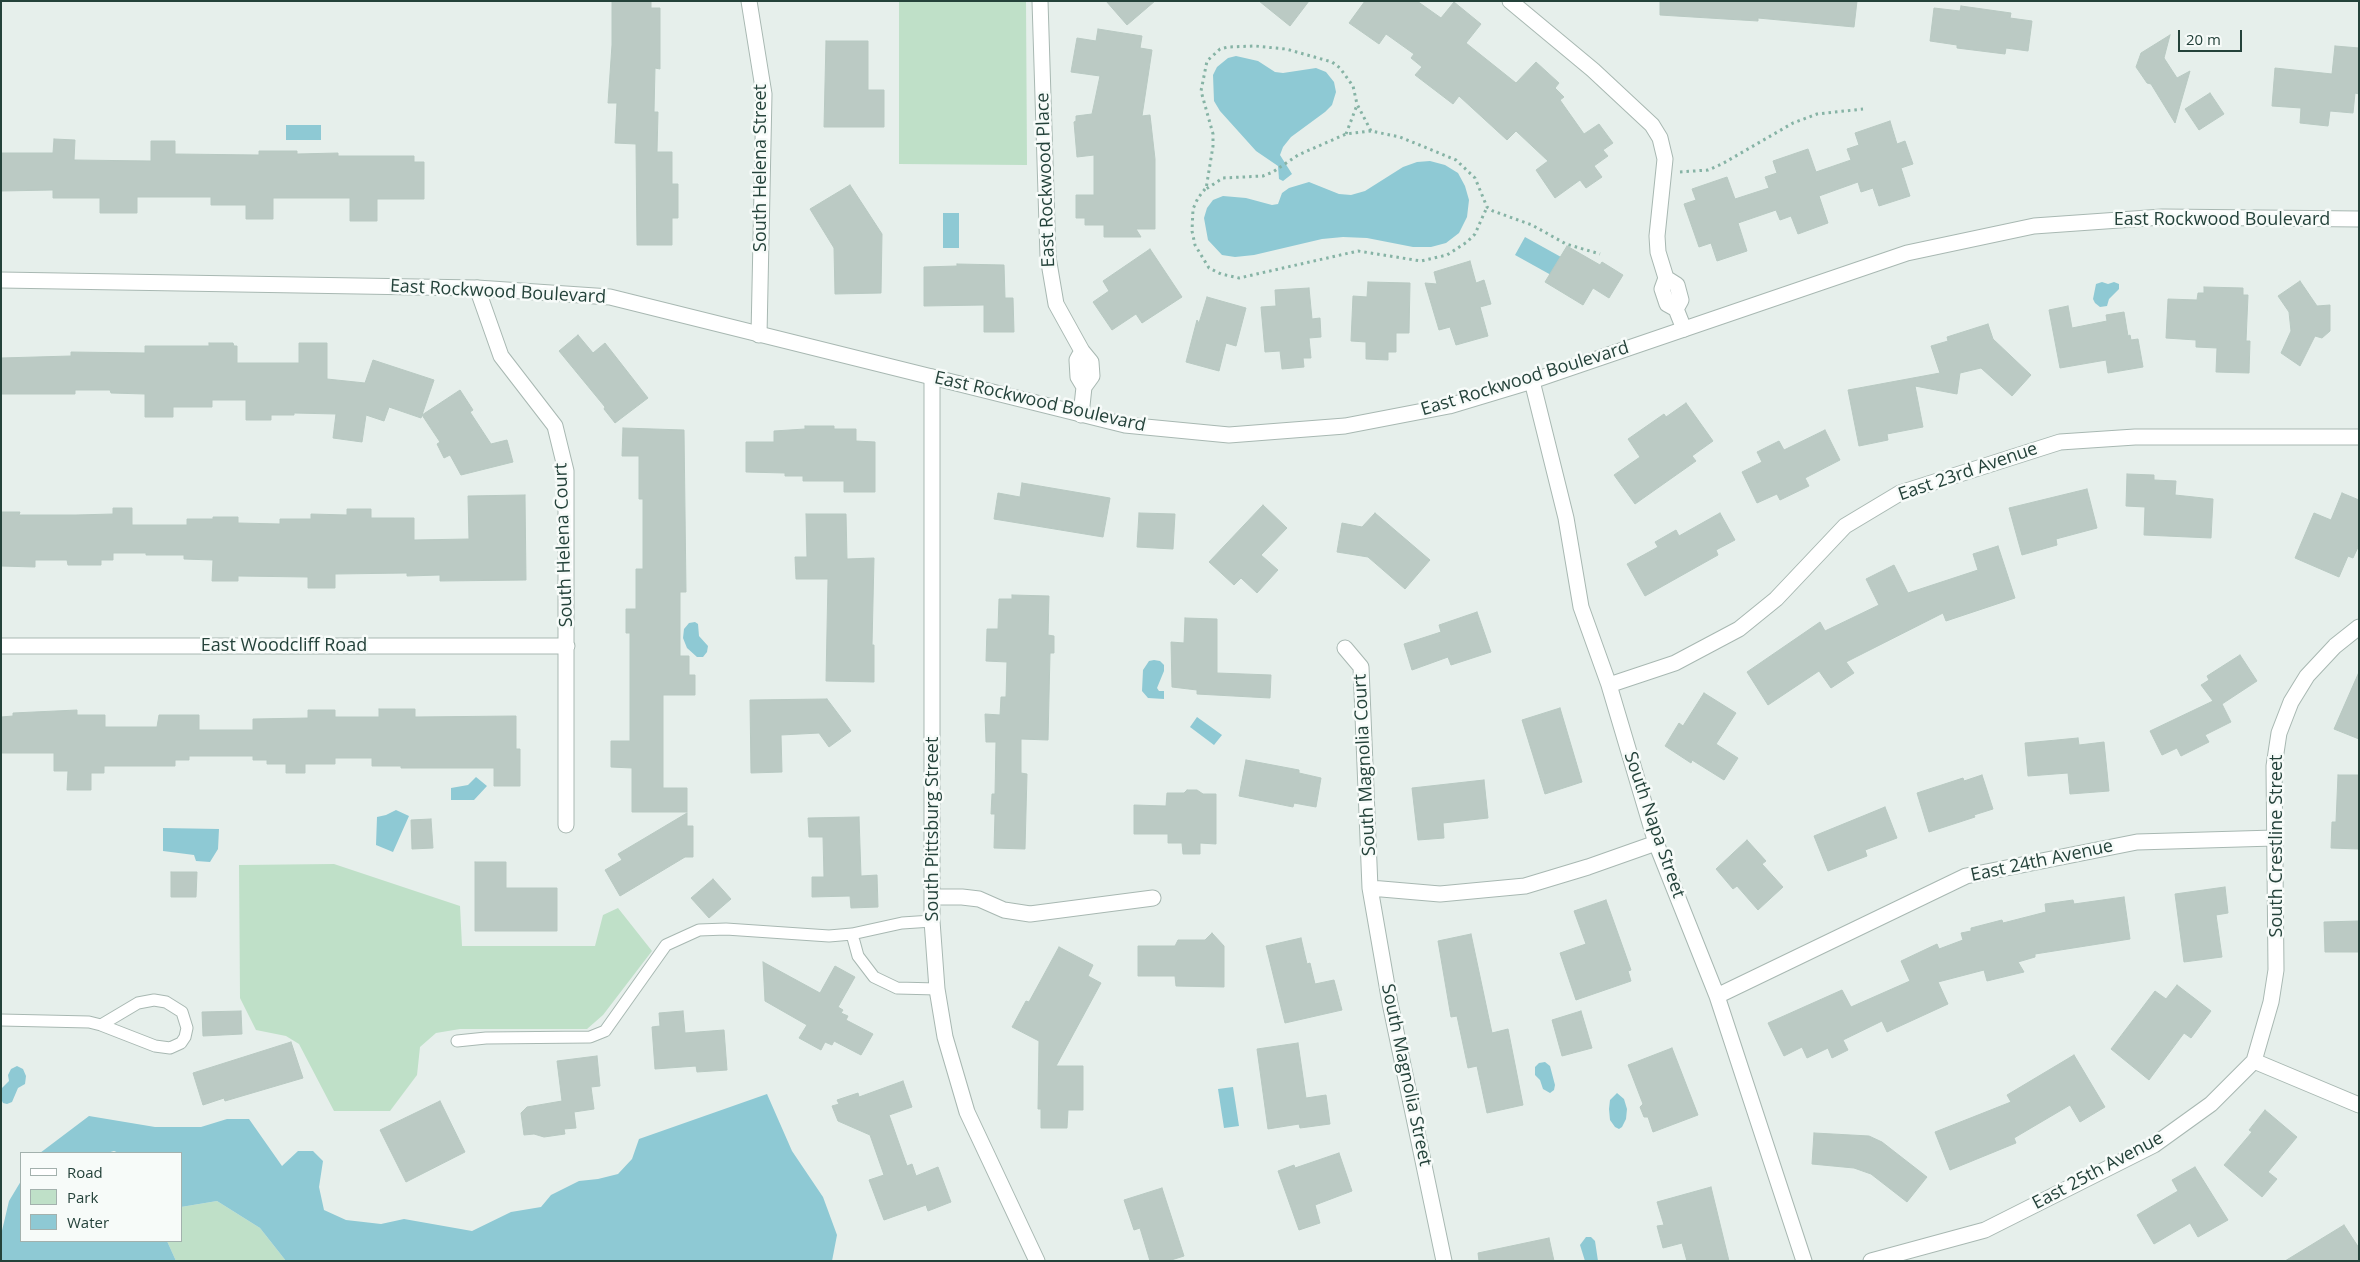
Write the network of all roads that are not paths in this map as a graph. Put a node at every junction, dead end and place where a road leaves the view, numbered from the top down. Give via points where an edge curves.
1 (748, 1) edge
2 (1040, 1) edge
3 (1510, 1) edge
4 (2359, 219) edge
5 (1, 280) edge
6 (477, 288) junction
7 (1684, 330) junction
8 (759, 335) junction
9 (932, 377) junction
10 (1532, 381) junction
11 (1081, 415) junction
12 (2359, 437) edge
13 (2359, 627) edge
14 (1, 646) edge
15 (567, 646) junction
16 (1345, 648) dead end
17 (1608, 685) junction
18 (566, 825) dead end
19 (2274, 838) junction
20 (1656, 843) junction
21 (1370, 888) junction
22 (932, 897) junction
23 (1153, 898) dead end
24 (932, 921) junction
25 (852, 934) junction
26 (936, 988) junction
27 (1716, 996) junction
28 (1, 1020) edge
29 (101, 1025) junction
30 (456, 1042) dead end
31 (2254, 1061) junction
32 (2359, 1105) edge
33 (1037, 1261) edge
34 (1444, 1261) edge
35 (1804, 1261) edge
36 (1871, 1261) edge

1 - 8 street, South Helena Street via 764,94
2 - 11 street, East Rockwood Place via 1050,274 1056,304 1082,351 1092,362 1092,376 1084,387
3 - 7 street via 1563,43 1652,125 1660,138 1665,159 1658,252 1666,278 1677,285 1681,300 1676,309
4 - 7 street, East Rockwood Boulevard via 2162,217 2034,226 1907,253
5 - 6 street, East Rockwood Boulevard
6 - 8 street, East Rockwood Boulevard via 610,297
6 - 15 street, South Helena Court via 501,356 555,426 566,472
7 - 10 street, East Rockwood Boulevard
8 - 9 street, East Rockwood Boulevard
9 - 11 street, East Rockwood Boulevard
9 - 22 street, South Pittsburg Street
10 - 11 street, East Rockwood Boulevard via 1449,406 1326,428 1228,435 1125,425
10 - 17 street, South Napa Street via 1566,518 1582,607
12 - 17 street, East 23rd Avenue via 2135,437 2060,442 1900,493 1845,526 1776,599 1739,630 1675,663
13 - 19 street, South Crestline Street via 2307,676 2291,702 2279,733 2274,766
14 - 15 street, East Woodcliff Road
15 - 18 street, South Helena Court
16 - 21 street, South Magnolia Court via 1362,667
17 - 20 street, South Napa Street
19 - 27 street, East 24th Avenue via 2137,842 1966,876
19 - 31 street, South Crestline Street via 2276,970 2271,1002
20 - 21 street via 1525,886 1440,894
20 - 27 street, South Napa Street
21 - 34 street, South Magnolia Street via 1390,1003
22 - 23 street via 962,897 1030,914
22 - 24 street, South Pittsburg Street
24 - 25 lane via 902,923
24 - 26 street, South Pittsburg Street
25 - 26 lane via 858,956 874,977 897,988
25 - 30 lane via 829,936 699,930 666,944 605,1031 590,1037 486,1038
26 - 33 street, South Pittsburg Street via 945,1037 968,1112
27 - 35 street, South Napa Street
28 - 29 lane
29 - 29 lane via 138,1003 154,1000 166,1002 182,1012 186,1028 181,1043 170,1048 155,1046
31 - 32 street
31 - 36 street, East 25th Avenue via 2211,1104 2154,1145 1985,1230

